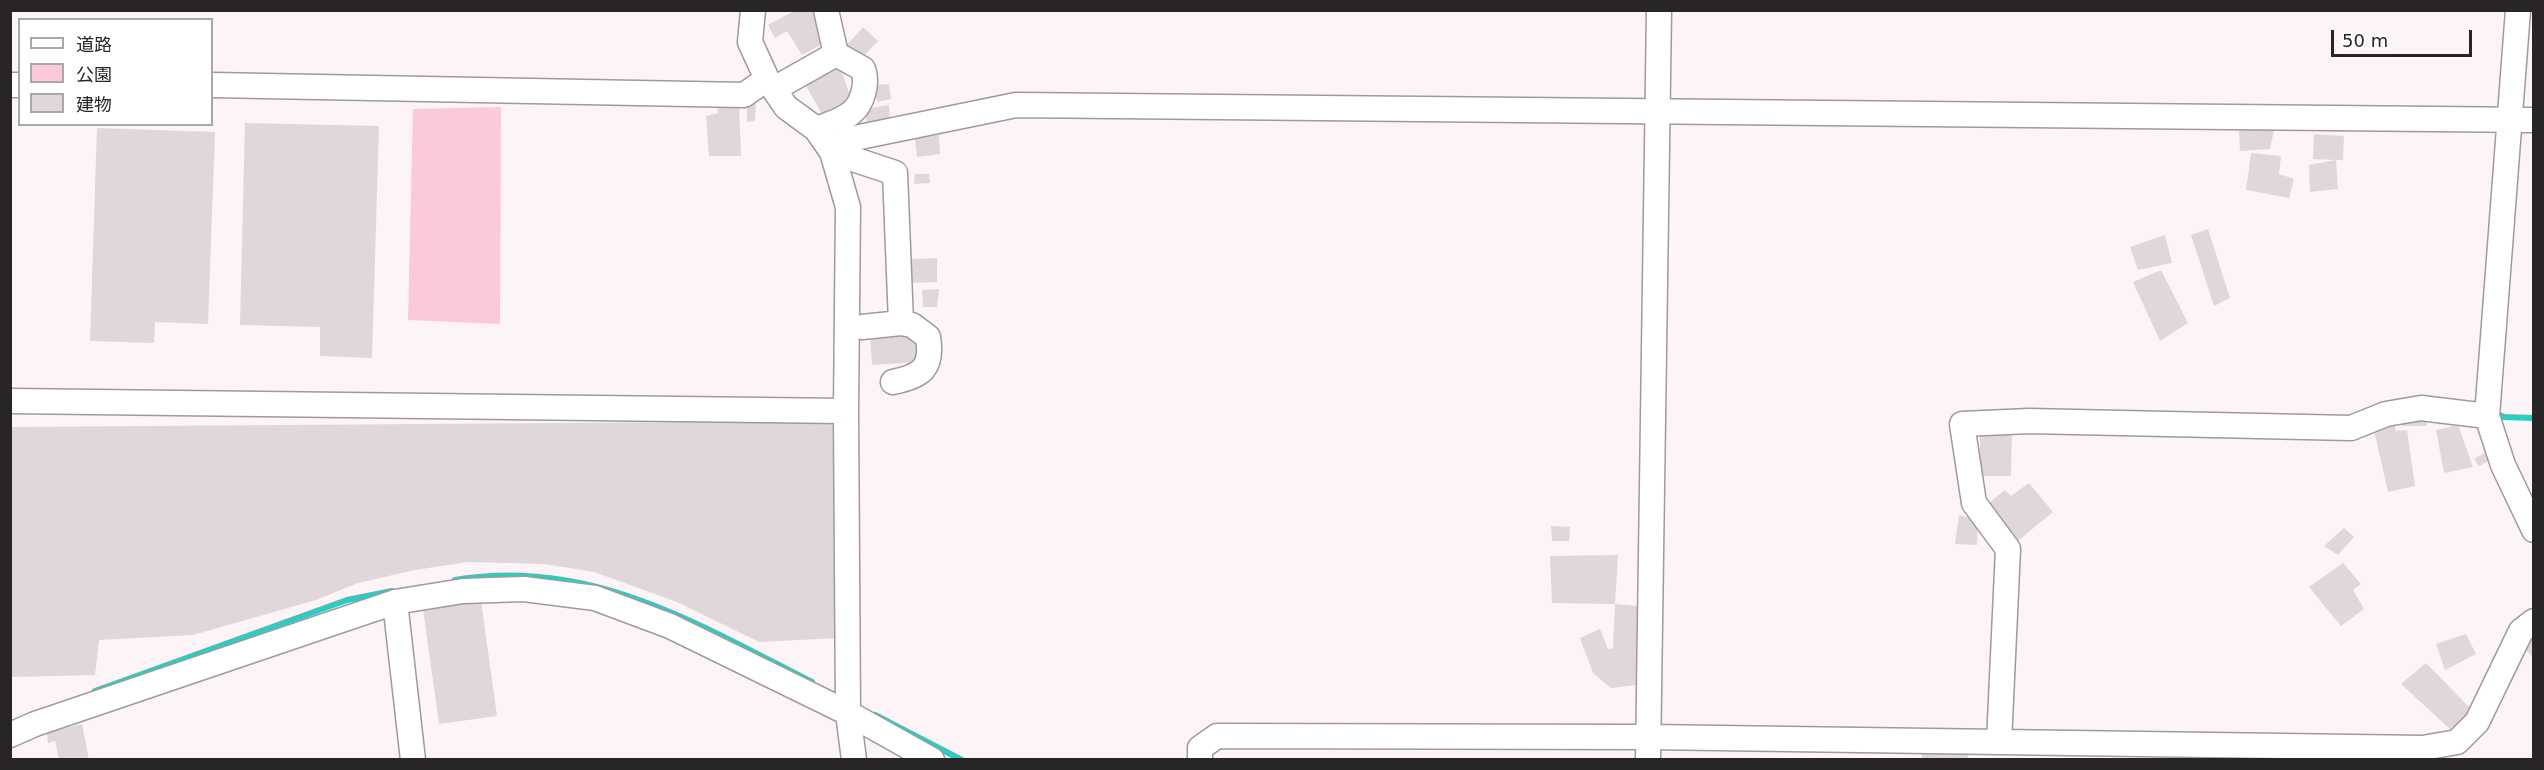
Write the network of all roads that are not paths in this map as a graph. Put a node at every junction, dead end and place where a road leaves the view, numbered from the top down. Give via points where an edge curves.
1 (753, 10) edge
2 (826, 10) edge
3 (1659, 10) edge
4 (2518, 10) edge
5 (836, 54) junction
6 (771, 84) junction
7 (213, 85) edge
8 (1658, 111) junction
9 (2508, 120) junction
10 (2534, 120) edge
11 (816, 129) junction
12 (832, 152) junction
13 (901, 323) junction
14 (862, 327) dead end
15 (893, 382) dead end
16 (10, 401) edge
17 (846, 411) junction
18 (2487, 416) junction
19 (2534, 530) edge
20 (395, 602) junction
21 (2534, 621) edge
22 (848, 712) junction
23 (10, 735) edge
24 (1999, 742) junction
25 (1648, 748) edge
26 (413, 759) edge
27 (854, 759) edge
28 (932, 759) edge
29 (1200, 759) edge

1 - 6 street via 750,42
2 - 5 street
3 - 8 street
4 - 9 street
5 - 6 street
5 - 11 street via 863,69 863,95 851,113
6 - 7 street via 744,95
6 - 11 street via 786,106
8 - 9 street
8 - 12 street via 1016,105 850,140
8 - 25 street
9 - 10 street
9 - 18 street
11 - 12 street
12 - 13 street via 895,173
12 - 17 street via 848,207
13 - 14 street
13 - 15 street via 912,325 928,337 930,352 927,364 915,377
16 - 17 street
17 - 22 street
18 - 19 street via 2503,465
18 - 24 street via 2421,408 2386,414 2351,428 2029,421 1962,424 1974,503 2008,549
20 - 22 street via 463,591 524,589 595,598 670,626
20 - 23 street
20 - 26 street
21 - 24 street via 2521,631 2477,722 2457,742 2423,748
22 - 27 street
22 - 28 street
24 - 25 street
25 - 29 street via 1217,736 1200,748

